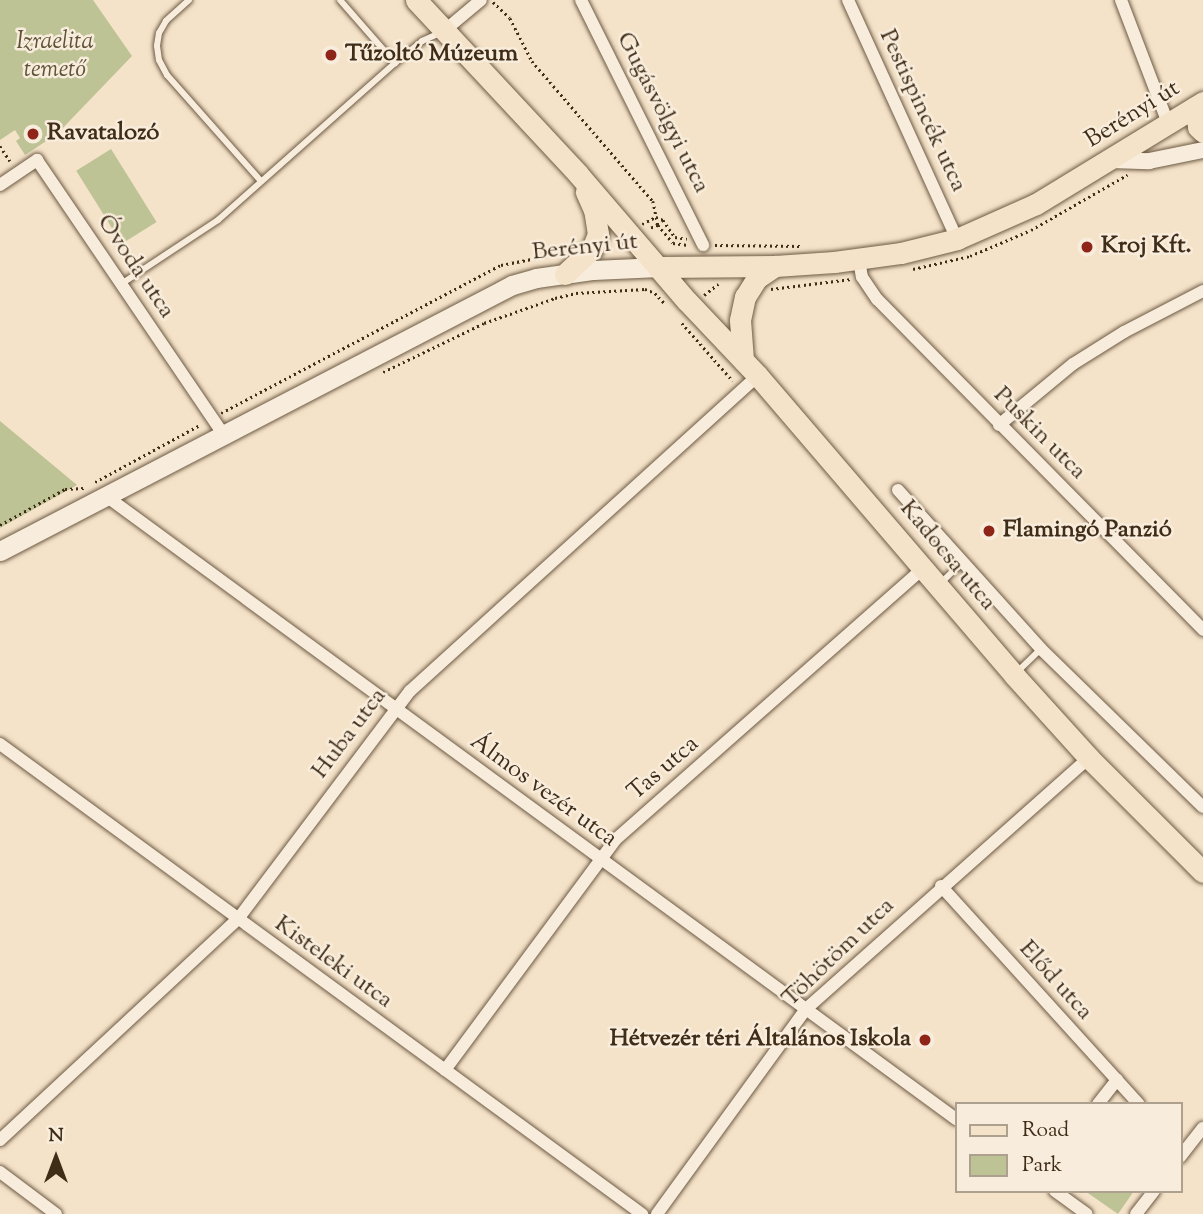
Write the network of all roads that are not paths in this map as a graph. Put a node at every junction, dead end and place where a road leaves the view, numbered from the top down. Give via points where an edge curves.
1 (190, 0) edge
2 (340, 0) edge
3 (416, 0) edge
4 (481, 0) edge
5 (581, 0) edge
6 (848, 0) edge
7 (1122, 0) edge
8 (444, 31) junction
9 (395, 62) junction
10 (1199, 105) edge
11 (1168, 123) junction
12 (1203, 132) edge
13 (1203, 150) edge
14 (1111, 160) junction
15 (578, 174) junction
16 (260, 180) junction
17 (0, 185) edge
18 (957, 239) junction
19 (703, 245) road end
20 (859, 259) junction
21 (564, 264) junction
22 (775, 266) junction
23 (659, 267) junction
24 (121, 284) junction
25 (1203, 291) edge
26 (743, 360) junction
27 (758, 376) junction
28 (999, 425) junction
29 (218, 426) junction
30 (898, 490) dead end
31 (106, 496) junction
32 (0, 551) edge
33 (961, 563) junction
34 (924, 568) junction
35 (938, 587) junction
36 (1203, 630) edge
37 (1041, 649) junction
38 (1014, 675) junction
39 (394, 710) junction
40 (0, 744) edge
41 (1089, 758) junction
42 (1203, 807) edge
43 (600, 857) junction
44 (1203, 872) edge
45 (941, 886) junction
46 (238, 919) junction
47 (806, 1009) junction
48 (445, 1070) junction
49 (1116, 1080) junction
50 (1100, 1102) edge
51 (1137, 1102) edge
52 (954, 1118) edge
53 (1203, 1128) edge
54 (0, 1140) edge
55 (1182, 1151) edge
56 (0, 1172) edge
57 (1058, 1193) edge
58 (1152, 1193) edge
59 (56, 1214) edge
60 (642, 1214) edge
61 (657, 1214) edge
62 (1087, 1214) edge
63 (1136, 1214) edge

1 - 16 lane via 159,33 159,60 167,75
2 - 9 lane
3 - 8 main road, Kadocsa utca
4 - 8 street
5 - 19 street, Gugásvölgyi utca
6 - 18 street, Pestispincék utca
7 - 11 street
8 - 9 lane
8 - 15 main road, Kadocsa utca
9 - 16 lane
10 - 11 main road, Berényi út
10 - 12 main road via 1198,127
11 - 14 main road, Berényi út
13 - 14 street via 1149,161
14 - 18 main road, Berényi út via 1013,216
15 - 21 main road via 594,210 598,234 592,249
15 - 23 main road, Kadocsa utca
16 - 24 lane via 218,220
17 - 24 street, Óvoda utca via 37,160
18 - 20 main road, Berényi út
20 - 22 main road, Berényi út
20 - 28 street, Puskin utca via 862,277 877,299
21 - 23 main road, Berényi út
21 - 29 main road, Berényi út via 488,295
22 - 23 main road, Berényi út
22 - 26 main road via 757,278 745,298 740,320
23 - 26 main road, Kadocsa utca
24 - 29 street, Óvoda utca
25 - 28 street via 1098,348 1044,385
26 - 27 main road, Kadocsa utca
27 - 34 main road, Kadocsa utca
27 - 39 street, Huba utca
28 - 36 street, Puskin utca
29 - 31 main road, Berényi út
30 - 33 street, Kadocsa utca
31 - 32 main road, Berényi út
31 - 39 street, Álmos vezér utca
33 - 35 lane
33 - 37 street, Kadocsa utca
34 - 35 main road, Kadocsa utca
34 - 43 street, Tas utca
35 - 38 main road, Kadocsa utca
37 - 38 lane
37 - 42 street, Kadocsa utca
38 - 41 main road, Kadocsa utca
39 - 43 street, Álmos vezér utca
39 - 46 street, Huba utca
40 - 46 street, Kisteleki utca
41 - 44 main road, Kadocsa utca
41 - 45 street, Töhötöm utca
43 - 47 street, Álmos vezér utca
43 - 48 street, Tas utca
45 - 47 street, Töhötöm utca
45 - 49 street, Előd utca
46 - 48 street, Kisteleki utca
46 - 54 street, Huba utca
47 - 52 street, Álmos vezér utca
47 - 61 street, Töhötöm utca
48 - 60 street, Kisteleki utca
49 - 50 street
49 - 51 street, Előd utca
53 - 55 street
56 - 59 street
57 - 62 street
58 - 63 street

